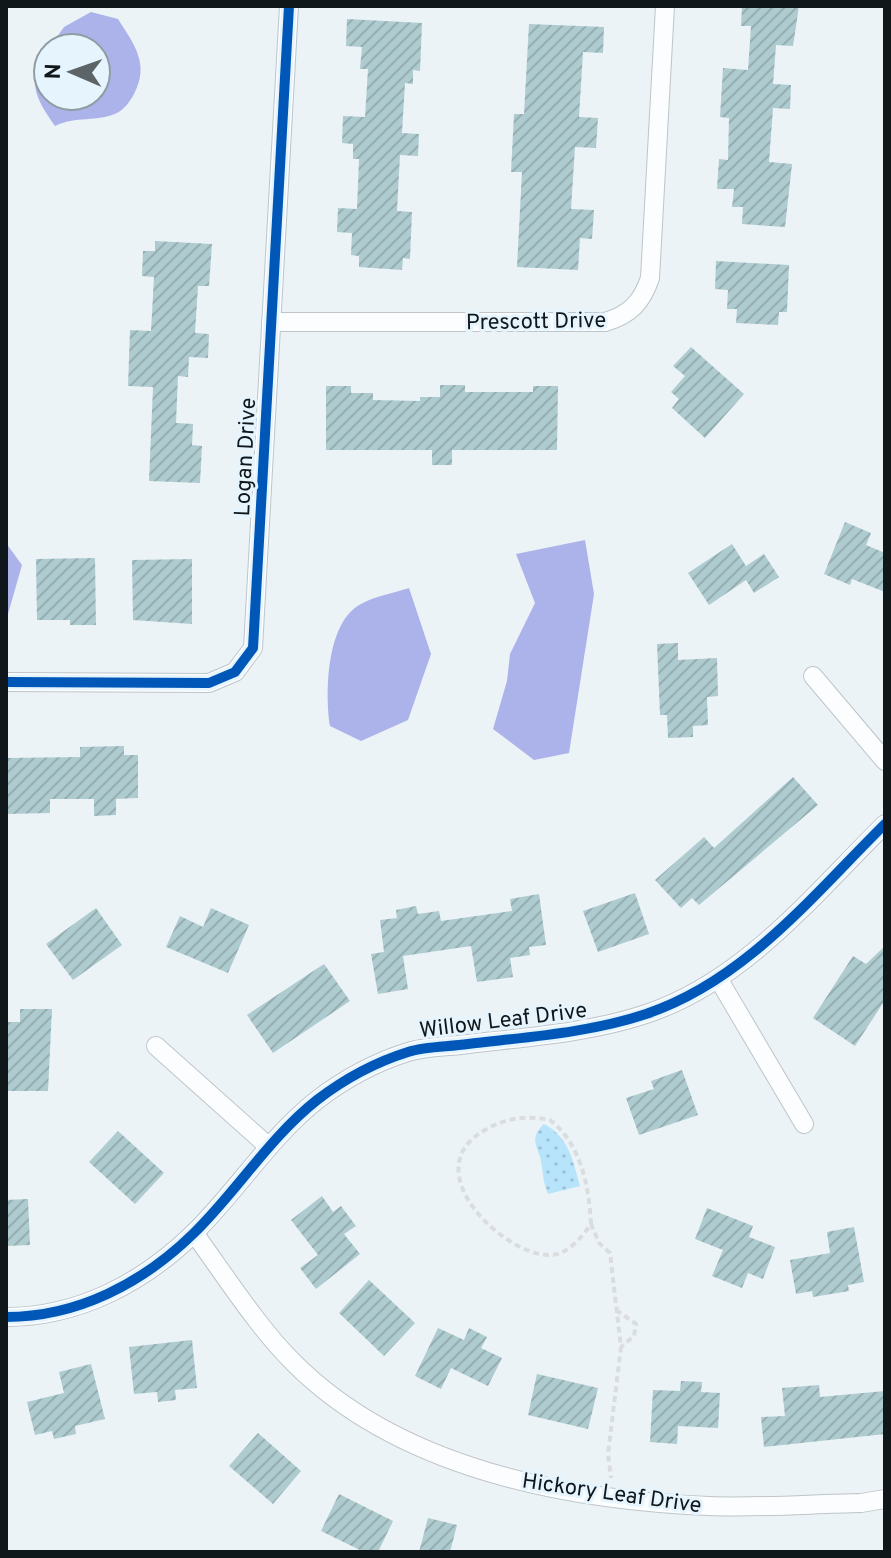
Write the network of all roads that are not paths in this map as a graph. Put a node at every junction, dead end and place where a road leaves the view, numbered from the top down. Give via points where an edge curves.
1 (289, 6) edge
2 (665, 6) edge
3 (271, 322) junction
4 (813, 676) dead end
5 (6, 682) edge
6 (885, 761) edge
7 (885, 824) edge
8 (719, 980) junction
9 (156, 1046) dead end
10 (804, 1124) dead end
11 (269, 1147) junction
12 (194, 1233) junction
13 (6, 1317) edge
14 (885, 1499) edge

1 - 3 street, Logan Drive
2 - 3 street, Prescott Drive via 650,278 634,308 605,322
3 - 5 street, Logan Drive via 256,632 247,661 209,683
4 - 6 street
7 - 8 street, Willow Leaf Drive via 759,948
8 - 10 street
8 - 11 street, Willow Leaf Drive via 647,1014 608,1025 409,1051 316,1100
9 - 11 street
11 - 12 street, Willow Leaf Drive
12 - 13 street, Willow Leaf Drive via 137,1279 103,1298 62,1311
12 - 14 street, Hickory Leaf Drive via 292,1362 337,1401 387,1433 507,1476 610,1496 712,1506

